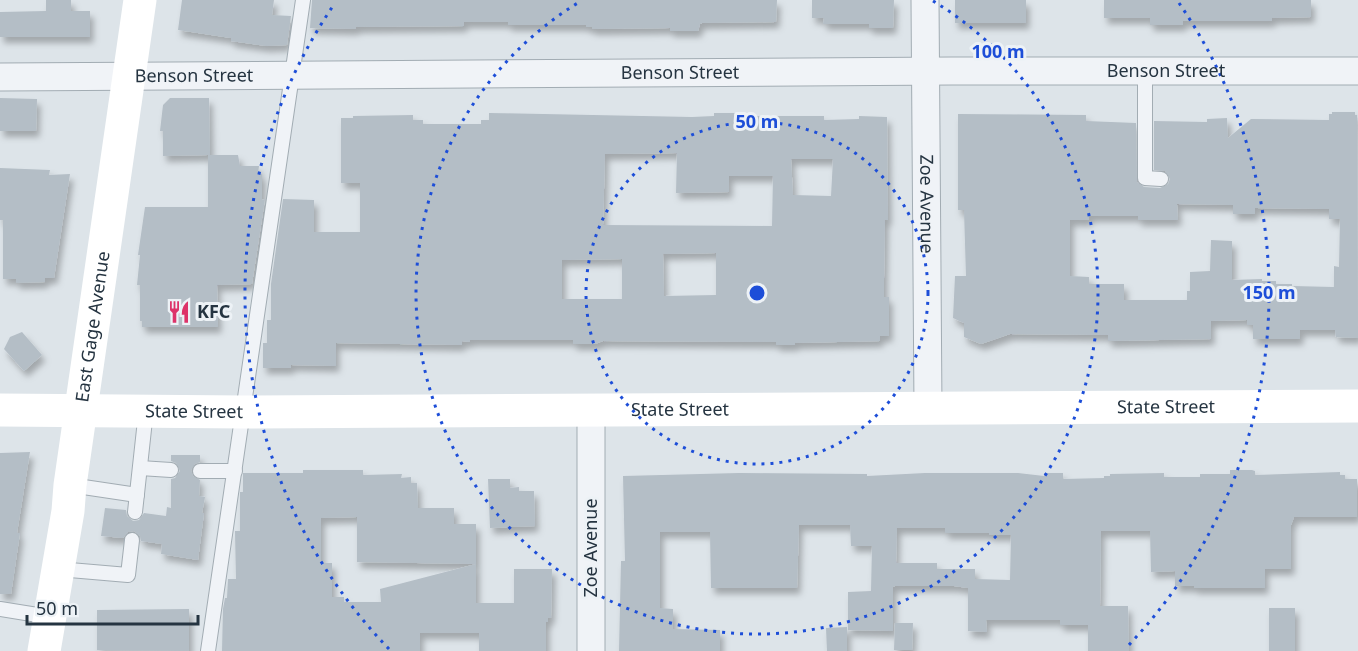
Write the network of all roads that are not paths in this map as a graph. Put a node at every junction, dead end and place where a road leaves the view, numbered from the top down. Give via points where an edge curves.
1 (140, 0) edge
2 (303, 0) edge
3 (925, 0) edge
4 (926, 71) junction
5 (1145, 71) junction
6 (1358, 71) edge
7 (292, 74) junction
8 (129, 75) junction
9 (0, 78) edge
10 (1161, 179) dead end
11 (1358, 406) edge
12 (928, 409) junction
13 (0, 410) edge
14 (81, 410) junction
15 (591, 410) junction
16 (146, 411) junction
17 (244, 412) junction
18 (141, 468) junction
19 (171, 470) dead end
20 (200, 471) dead end
21 (235, 471) junction
22 (70, 485) junction
23 (137, 495) junction
24 (135, 512) dead end
25 (132, 540) dead end
26 (58, 569) junction
27 (0, 609) edge
28 (50, 617) junction
29 (44, 651) edge
30 (208, 651) edge
31 (591, 651) edge

1 - 8 main road, East Gage Avenue
2 - 7 lane
3 - 4 street, Zoe Avenue
4 - 5 street, Benson Street
4 - 7 street, Benson Street
4 - 12 street, Zoe Avenue
5 - 6 street, Benson Street
5 - 10 lane via 1145,178
7 - 8 street, Benson Street
7 - 17 lane
8 - 9 street, Benson Street
8 - 14 main road, East Gage Avenue
11 - 12 main road, State Street
12 - 15 main road, State Street
13 - 14 main road, State Street
14 - 16 main road, State Street
14 - 22 main road, East Gage Avenue
15 - 17 main road, State Street
15 - 31 street, Zoe Avenue
16 - 17 main road, State Street
16 - 18 lane
17 - 21 lane
18 - 19 lane
18 - 23 lane
20 - 21 lane
21 - 30 lane
22 - 23 lane
22 - 26 main road, East Gage Avenue
23 - 24 lane
25 - 26 lane via 128,575
26 - 28 main road, East Gage Avenue
27 - 28 lane
28 - 29 main road, East Gage Avenue

